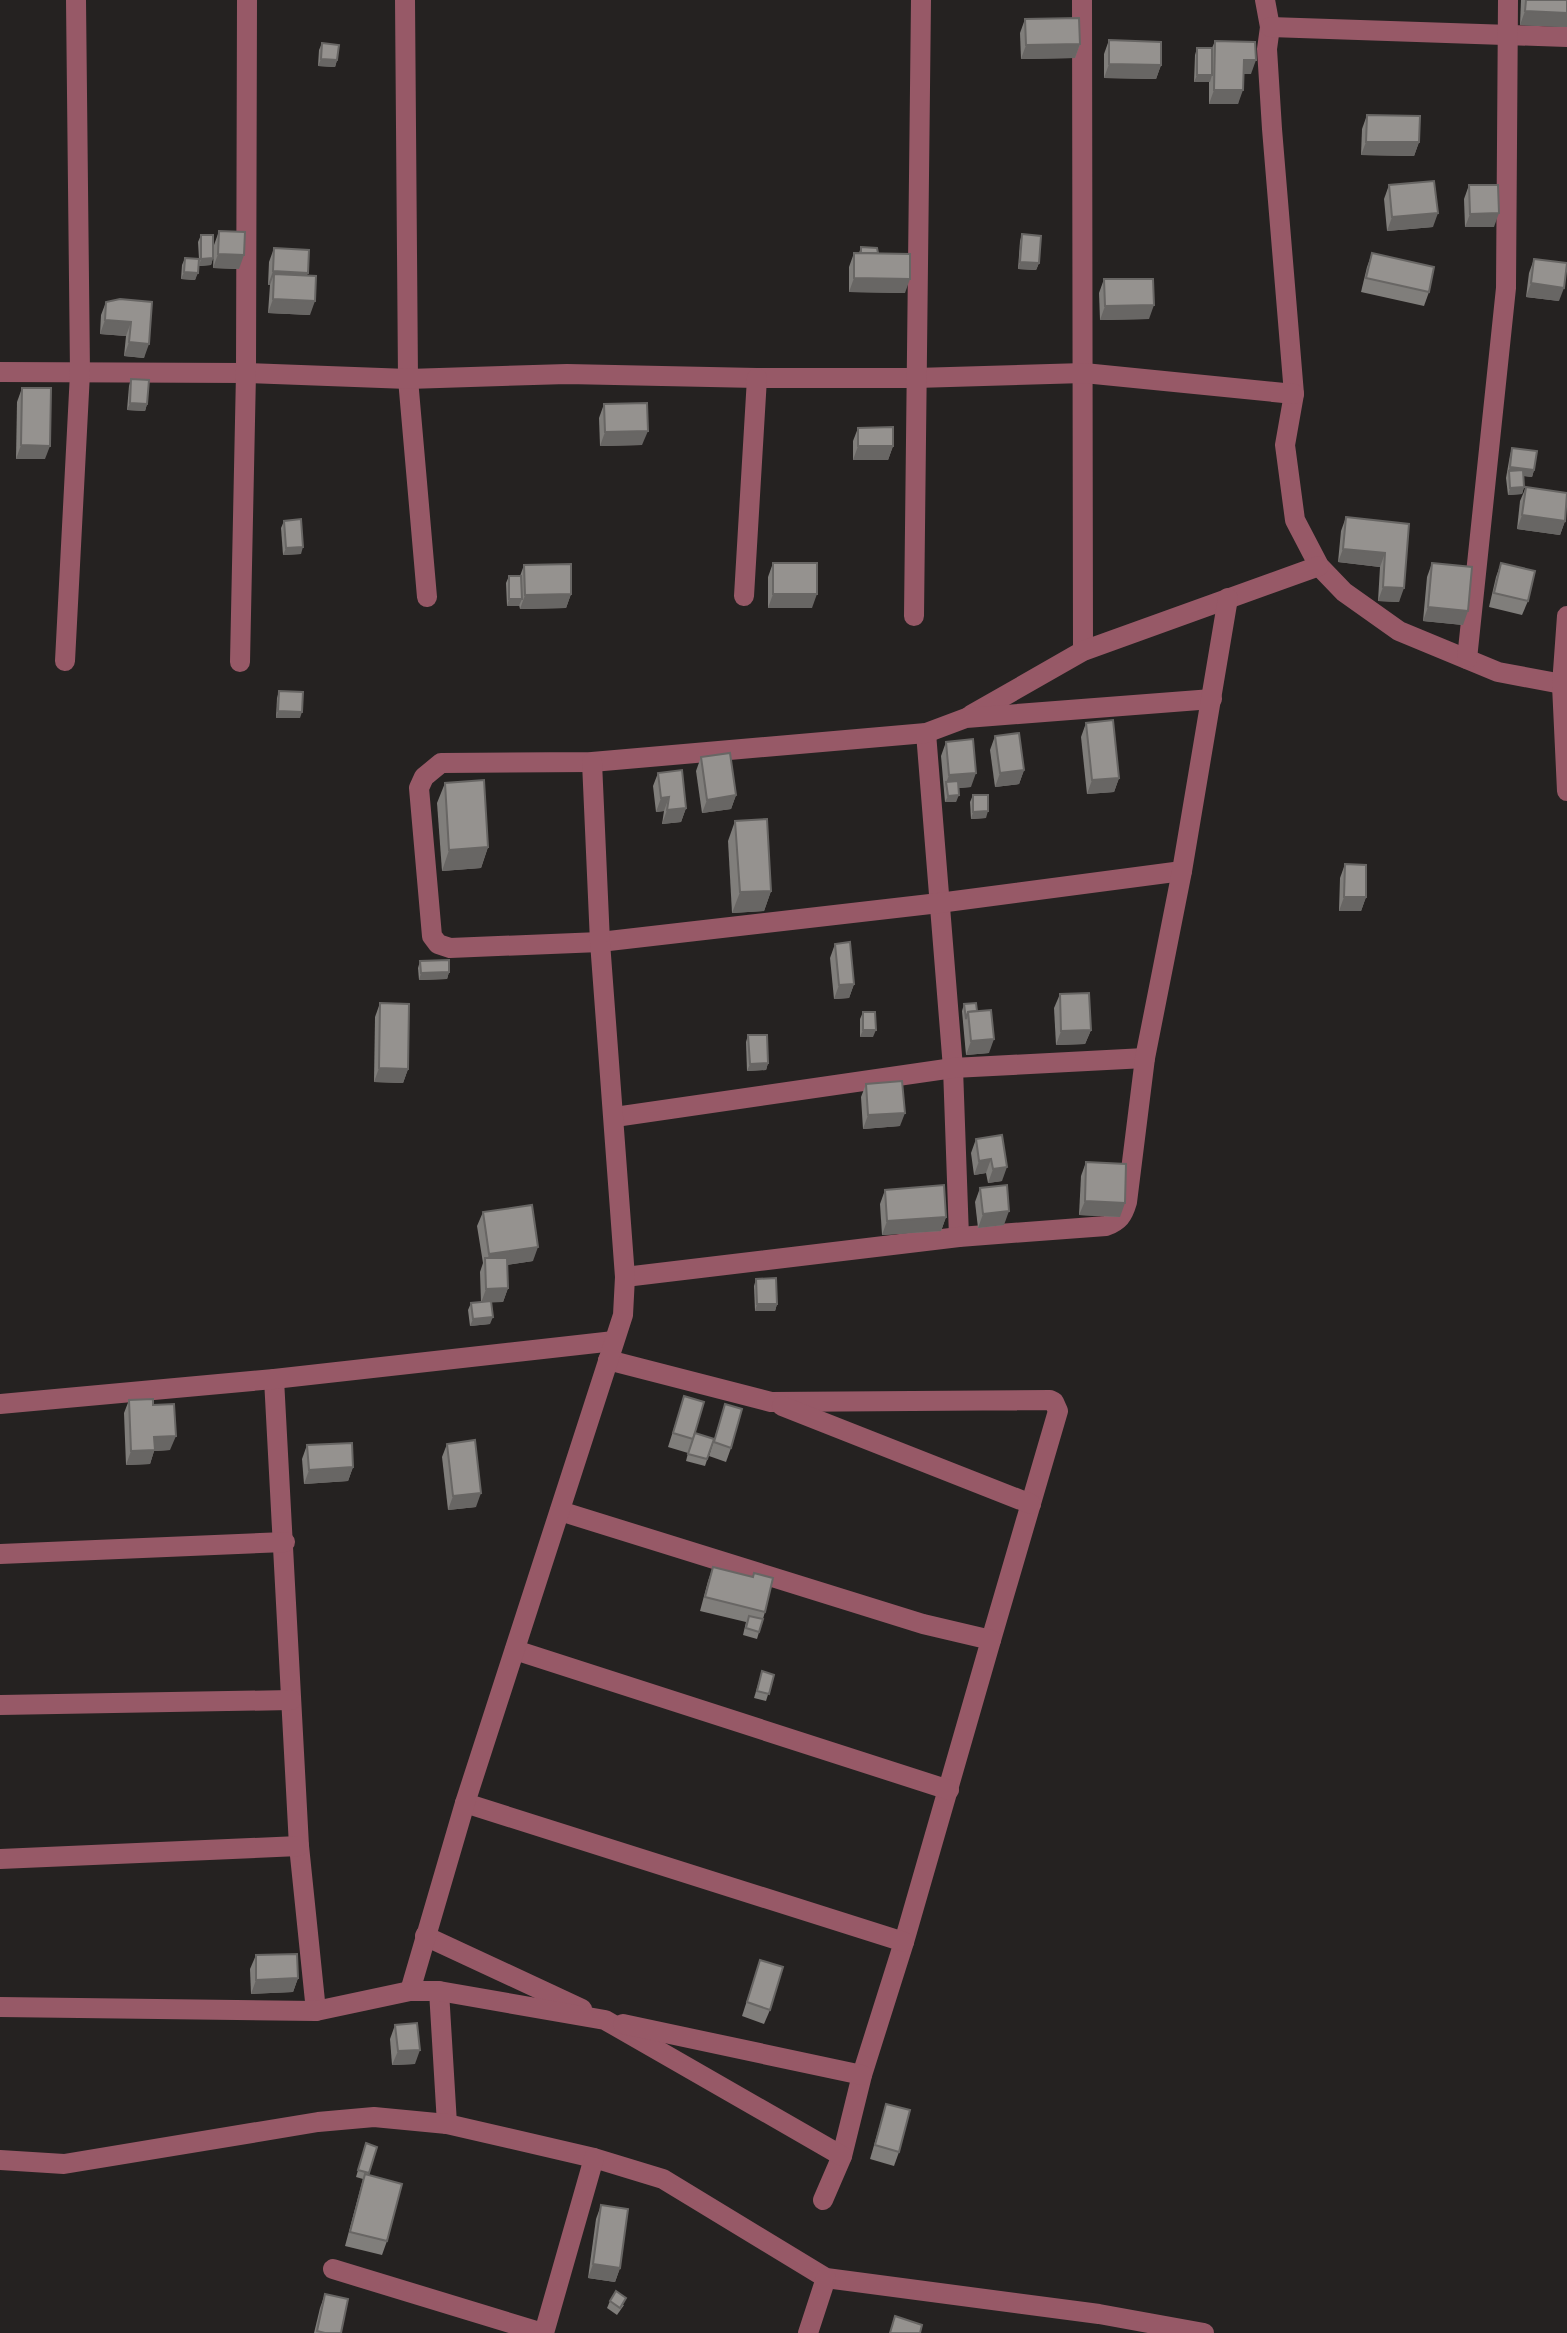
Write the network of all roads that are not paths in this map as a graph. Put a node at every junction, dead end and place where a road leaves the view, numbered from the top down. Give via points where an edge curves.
1 (76, 0) edge
2 (247, 0) edge
3 (405, 0) edge
4 (921, 0) edge
5 (1082, 0) edge
6 (1265, 0) edge
7 (1508, 0) edge
8 (1270, 27) junction
9 (1509, 37) junction
10 (1567, 37) edge
11 (0, 372) edge
12 (80, 373) junction
13 (246, 373) junction
14 (1084, 373) junction
15 (757, 378) junction
16 (916, 378) junction
17 (408, 379) junction
18 (1294, 394) junction
19 (1319, 566) junction
20 (744, 596) dead end
21 (427, 597) dead end
22 (1228, 598) junction
23 (914, 616) dead end
24 (1567, 616) edge
25 (1083, 651) junction
26 (1467, 659) junction
27 (65, 661) dead end
28 (240, 662) dead end
29 (1565, 685) edge
30 (1212, 699) junction
31 (966, 718) junction
32 (926, 733) junction
33 (592, 762) junction
34 (1567, 791) edge
35 (1182, 871) junction
36 (939, 903) junction
37 (600, 942) junction
38 (1145, 1058) junction
39 (953, 1068) junction
40 (615, 1117) junction
41 (959, 1237) junction
42 (625, 1277) junction
43 (611, 1350) junction
44 (274, 1379) junction
45 (771, 1402) junction
46 (0, 1404) edge
47 (1031, 1504) junction
48 (560, 1511) junction
49 (285, 1542) junction
50 (0, 1554) edge
51 (991, 1640) junction
52 (515, 1650) junction
53 (291, 1700) junction
54 (0, 1705) edge
55 (949, 1790) junction
56 (465, 1803) junction
57 (299, 1846) junction
58 (0, 1859) edge
59 (425, 1936) junction
60 (904, 1942) junction
61 (410, 1991) junction
62 (439, 1991) junction
63 (0, 2007) edge
64 (316, 2011) junction
65 (605, 2020) junction
66 (862, 2075) junction
67 (447, 2124) junction
68 (842, 2156) junction
69 (594, 2158) junction
70 (0, 2160) edge
71 (823, 2200) dead end
72 (333, 2269) dead end
73 (826, 2278) junction
74 (1096, 2324) edge
75 (544, 2333) edge
76 (808, 2333) edge
77 (1204, 2333) edge

1 - 12 street
2 - 13 street
3 - 17 street
4 - 16 street
5 - 14 street
6 - 8 street
7 - 9 street
8 - 9 street
8 - 18 street via 1271,115
9 - 10 street
9 - 26 street via 1506,288
11 - 12 street
12 - 13 street
12 - 27 street
13 - 17 street
13 - 28 street
14 - 16 street
14 - 18 street
14 - 25 street
15 - 16 street
15 - 17 street via 567,374
15 - 20 street
16 - 23 street
17 - 21 street
18 - 19 street via 1285,445 1295,520
19 - 22 street
19 - 26 street via 1344,592 1399,631
22 - 25 street
22 - 30 street
24 - 29 street
25 - 31 street
26 - 29 street via 1498,672
29 - 34 street
30 - 31 street
30 - 35 street
31 - 32 street
32 - 33 street
32 - 36 street
33 - 37 street
33 - 37 street via 441,763 419,788 432,936 438,944 450,948
35 - 36 street
35 - 38 street
36 - 37 street
36 - 39 street
37 - 40 street
38 - 39 street
38 - 41 street via 1127,1202 1117,1222
39 - 40 street
39 - 41 street
40 - 42 street
41 - 42 street
42 - 43 street via 623,1315
43 - 44 street
43 - 45 street
43 - 48 street
44 - 46 street
44 - 49 street
45 - 47 street
45 - 47 street via 1050,1400 1058,1411
47 - 51 street
48 - 51 street via 923,1624
48 - 52 street
49 - 50 street
49 - 53 street
51 - 55 street
52 - 55 street
52 - 56 street
53 - 54 street
53 - 57 street
55 - 60 street
56 - 59 street
56 - 60 street
57 - 58 street
57 - 64 street
59 - 61 street
59 - 65 street
60 - 66 street
61 - 62 street
61 - 64 street
62 - 65 street
62 - 67 street
63 - 64 street
65 - 66 street
65 - 68 street
66 - 68 street
67 - 69 street
67 - 70 street via 374,2117 64,2164
68 - 71 street
69 - 73 street via 663,2179
69 - 75 street
72 - 75 street
73 - 74 street
73 - 76 street
74 - 77 street

